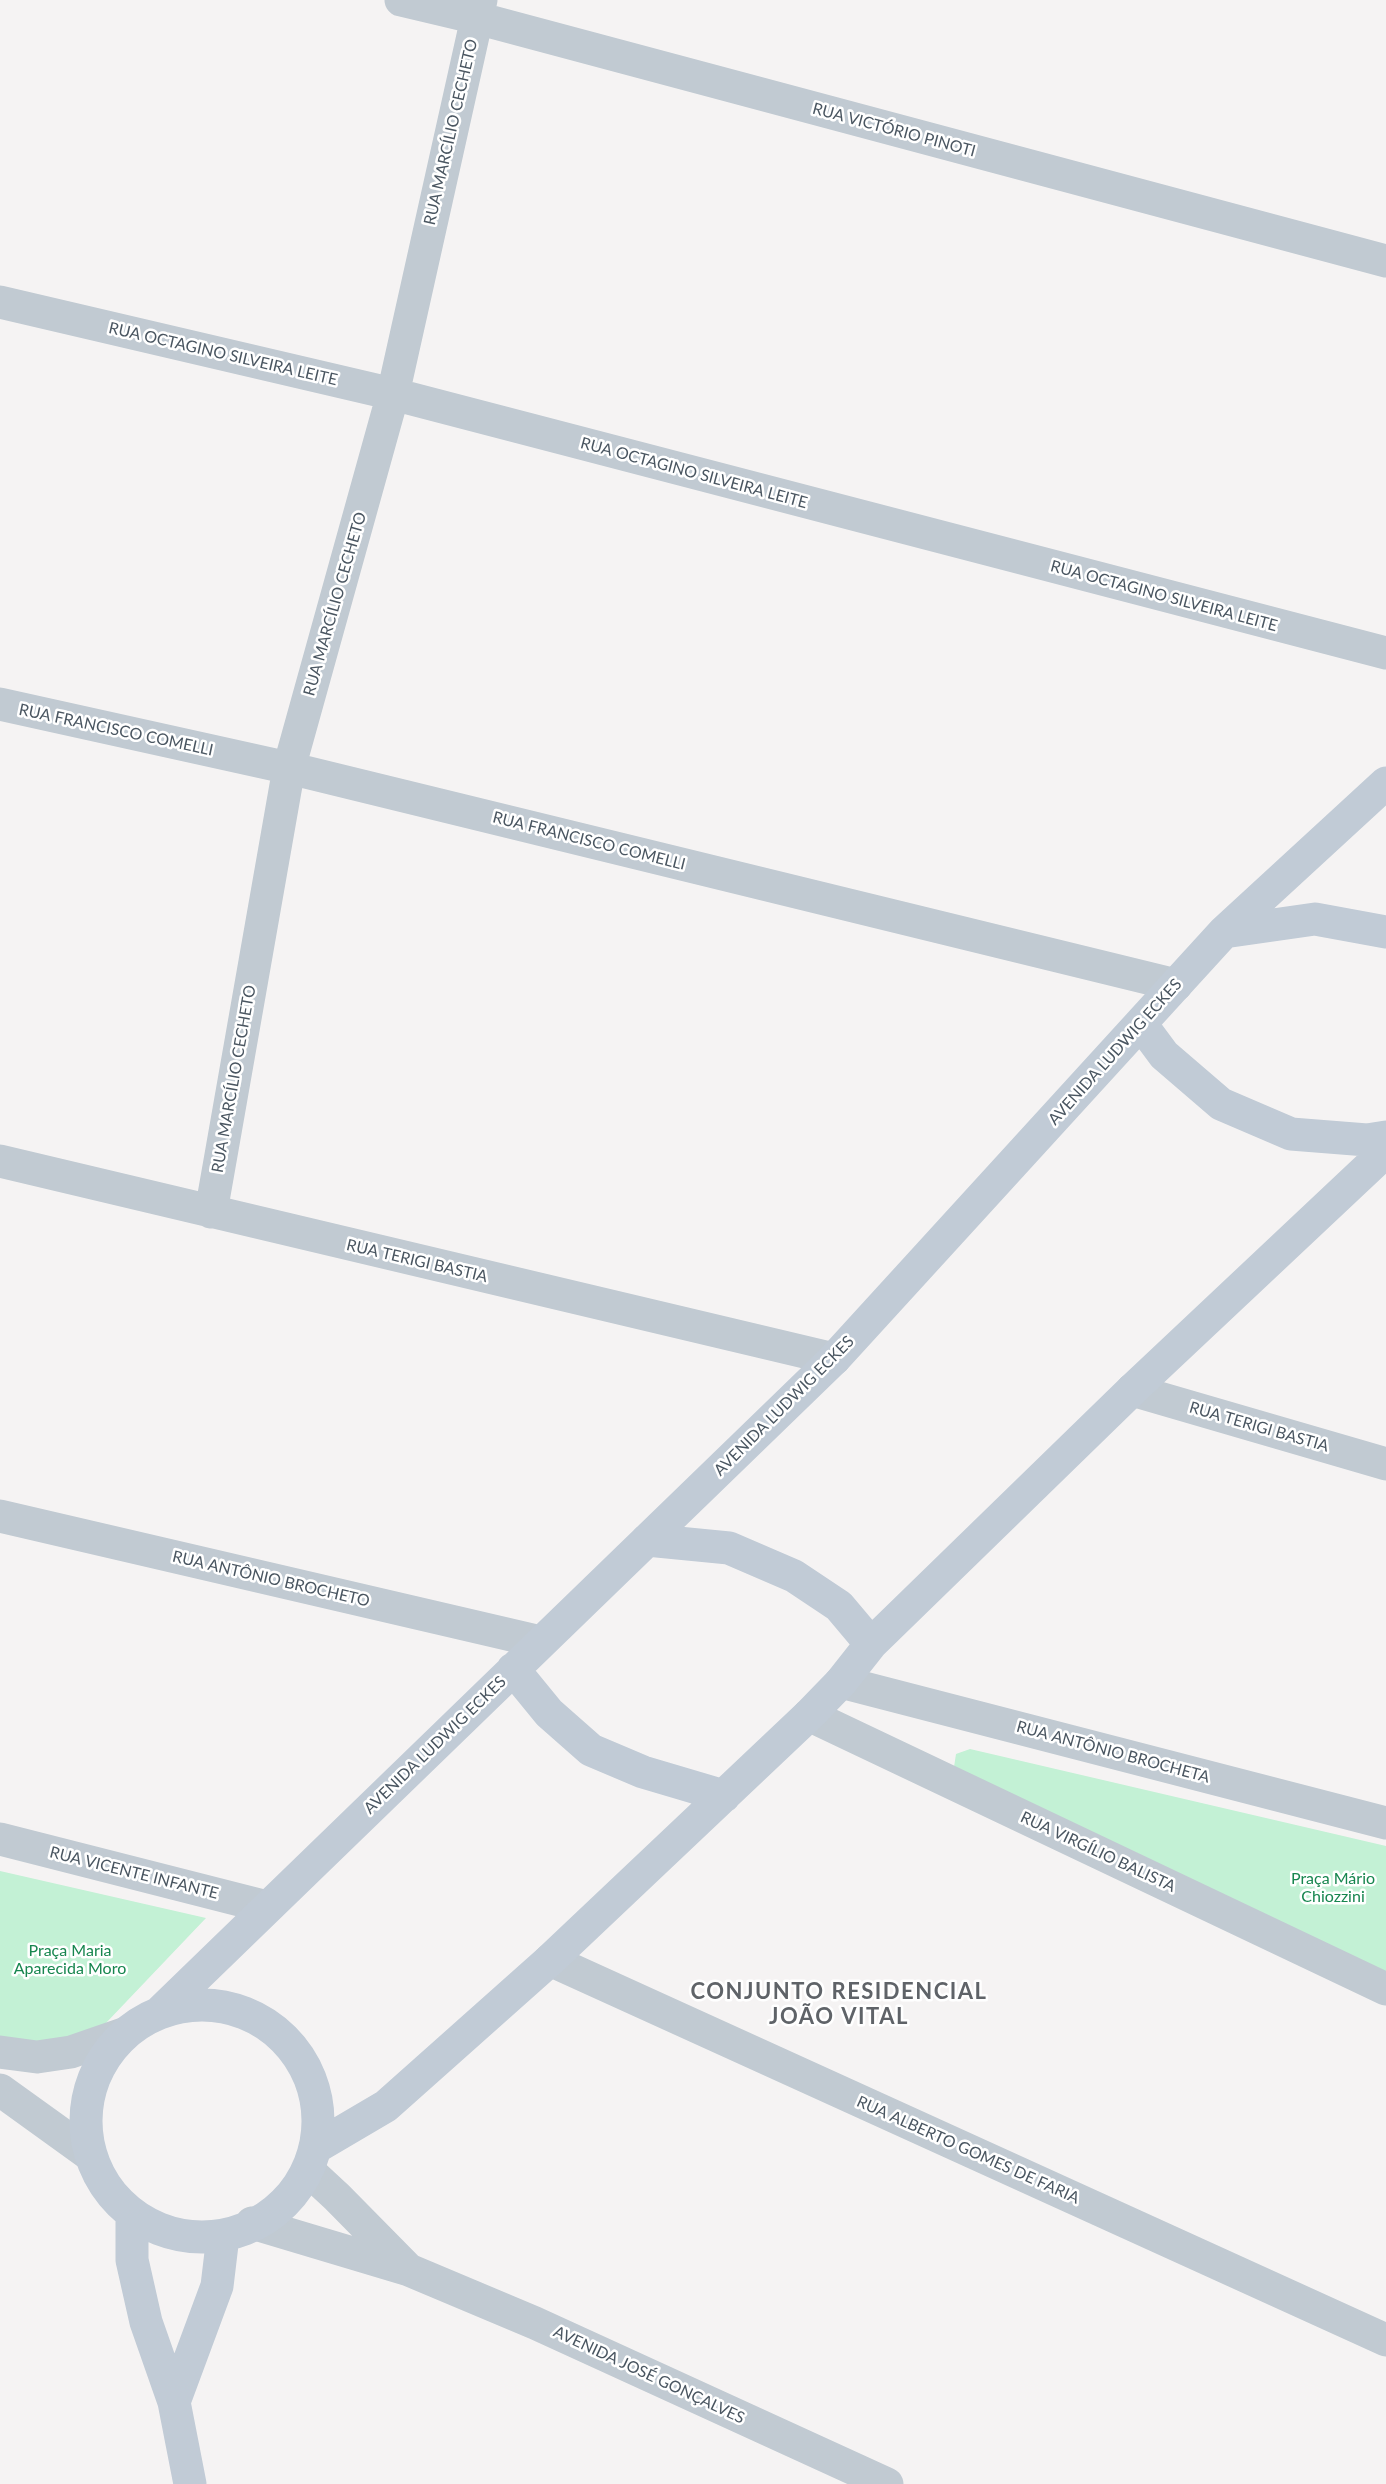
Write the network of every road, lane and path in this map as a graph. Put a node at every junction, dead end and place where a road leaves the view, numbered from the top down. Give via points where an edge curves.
1 (401, 0) edge
2 (479, 9) edge
3 (1386, 261) edge
4 (0, 302) edge
5 (393, 394) junction
6 (1386, 653) edge
7 (0, 704) edge
8 (289, 768) junction
9 (1386, 783) edge
10 (1224, 932) junction
11 (1386, 932) edge
12 (1176, 985) junction
13 (1141, 1024) junction
14 (1386, 1137) edge
15 (1386, 1151) edge
16 (0, 1161) edge
17 (211, 1212) junction
18 (834, 1359) junction
19 (1132, 1390) junction
20 (1386, 1464) edge
21 (0, 1516) edge
22 (647, 1540) junction
23 (541, 1642) junction
24 (871, 1644) junction
25 (513, 1670) junction
26 (841, 1682) junction
27 (809, 1715) junction
28 (724, 1796) junction
29 (1386, 1823) edge
30 (0, 1839) edge
31 (267, 1907) junction
32 (550, 1960) junction
33 (1386, 1989) edge
34 (161, 2011) junction
35 (123, 2034) junction
36 (0, 2052) edge
37 (0, 2090) edge
38 (89, 2154) junction
39 (314, 2159) junction
40 (132, 2215) junction
41 (252, 2223) junction
42 (223, 2236) junction
43 (409, 2270) junction
44 (1386, 2340) edge
45 (174, 2402) junction
46 (190, 2484) edge
47 (887, 2484) edge

1 - 2 street, RUA VICTÓRIO PINOTI
2 - 3 street, RUA VICTÓRIO PINOTI
2 - 5 street, RUA MARCÍLIO CECHETO
4 - 5 street, RUA OCTAGINO SILVEIRA LEITE
5 - 6 street, RUA OCTAGINO SILVEIRA LEITE
5 - 8 street, RUA MARCÍLIO CECHETO
7 - 8 street, RUA FRANCISCO COMELLI
8 - 12 street, RUA FRANCISCO COMELLI
8 - 17 street, RUA MARCÍLIO CECHETO
9 - 10 main road, AVENIDA LUDWIG ECKES
10 - 11 main road via 1314,919
10 - 12 main road, AVENIDA LUDWIG ECKES
12 - 13 main road, AVENIDA LUDWIG ECKES
13 - 14 main road via 1164,1055 1221,1104 1291,1134 1366,1140
13 - 18 main road, AVENIDA LUDWIG ECKES
15 - 19 main road
16 - 17 street, RUA TERIGI BASTIA
17 - 18 street, RUA TERIGI BASTIA
18 - 22 main road, AVENIDA LUDWIG ECKES
19 - 20 street, RUA TERIGI BASTIA
19 - 24 main road
21 - 23 street, RUA ANTÔNIO BROCHETO
22 - 23 main road, AVENIDA LUDWIG ECKES
22 - 24 main road via 729,1548 794,1576 839,1606
23 - 25 main road, AVENIDA LUDWIG ECKES
24 - 26 main road
25 - 28 main road via 549,1713 591,1750 643,1772
25 - 31 main road, AVENIDA LUDWIG ECKES
26 - 27 main road
26 - 29 street, RUA ANTÔNIO BROCHETA
27 - 28 main road
27 - 33 street, RUA VIRGÍLIO BALISTA
28 - 32 main road
30 - 31 street, RUA VICENTE INFANTE
31 - 34 main road, AVENIDA LUDWIG ECKES
32 - 39 main road via 386,2106
32 - 44 street, RUA ALBERTO GOMES DE FARIA
34 - 35 main road
34 - 39 main road via 201,2004 226,2006 264,2022 294,2049 311,2076 319,2116
35 - 36 street via 71,2052 37,2057
35 - 38 main road via 98,2066 84,2114
37 - 38 street
38 - 40 main road via 103,2185
39 - 41 main road via 290,2199
39 - 43 street, AVENIDA JOSÉ GONÇALVES via 338,2197
40 - 42 main road via 182,2237
40 - 45 main road via 132,2260 146,2322
41 - 42 main road
41 - 43 street, AVENIDA JOSÉ GONÇALVES
42 - 45 main road via 217,2286
43 - 47 street, AVENIDA JOSÉ GONÇALVES via 535,2323
45 - 46 main road

